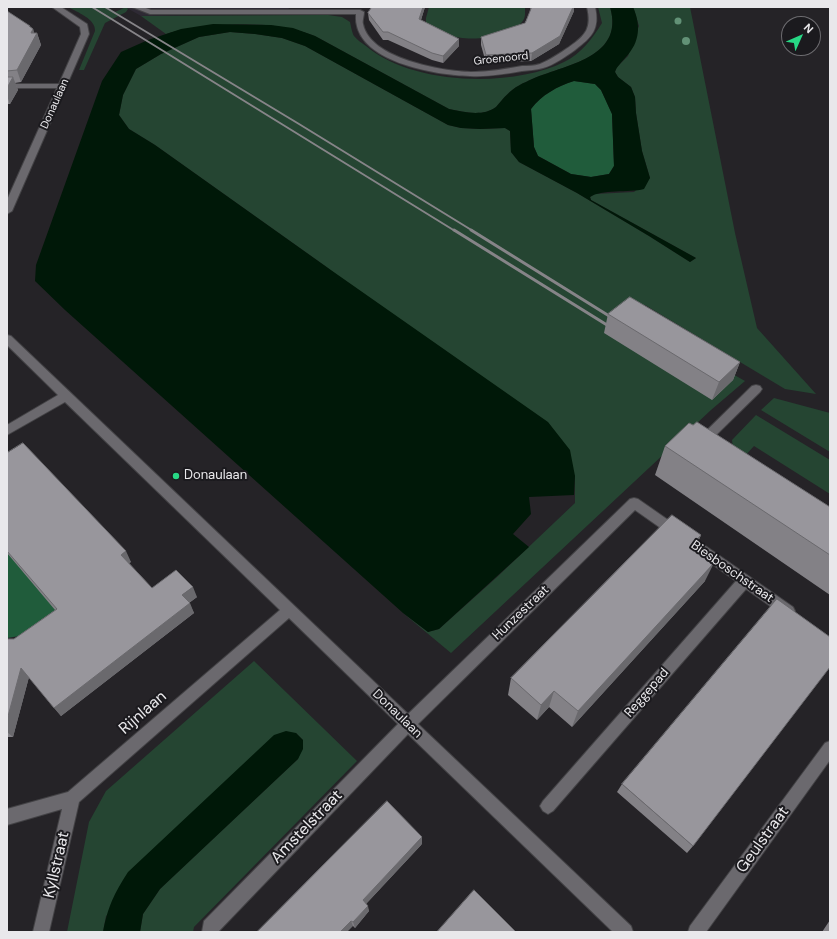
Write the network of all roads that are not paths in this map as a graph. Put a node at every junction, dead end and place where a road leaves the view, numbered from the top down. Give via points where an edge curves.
1 (56, 7) edge
2 (136, 7) edge
3 (591, 7) edge
4 (300, 9) edge
5 (362, 10) edge
6 (7, 86) edge
7 (63, 86) junction
8 (11, 192) edge
9 (7, 211) edge
10 (7, 339) edge
11 (756, 389) dead end
12 (66, 396) junction
13 (7, 431) edge
14 (716, 449) edge
15 (634, 503) joint
16 (745, 580) junction
17 (289, 610) junction
18 (800, 619) edge
19 (408, 724) junction
20 (830, 748) edge
21 (72, 798) junction
22 (548, 806) dead end
23 (7, 817) edge
24 (41, 932) edge
25 (210, 932) edge
26 (625, 932) edge
27 (696, 932) edge

1 - 7 street, Donaulaan via 86,29
2 - 4 street, Groenoord via 150,12
3 - 5 street, Groenoord via 594,20 589,33 567,51 542,66 484,74 426,68 404,62 379,50 366,38 359,24
4 - 5 street, Groenoord
6 - 7 street
7 - 8 street, Donaulaan
8 - 9 street, Donaulaan
10 - 12 street, Donaulaan
11 - 14 street via 703,441
12 - 13 street
12 - 17 street, Donaulaan
15 - 16 street, Biesboschstraat
15 - 19 street, Hunzestraat
16 - 18 street, Biesboschstraat
16 - 22 street, Reggepad
17 - 19 street, Donaulaan
17 - 21 street, Rijnlaan
19 - 25 street, Amstelstraat via 210,927
19 - 26 street, Donaulaan
20 - 27 street, Geulstraat
21 - 23 street, Rijnlaan
21 - 24 street, Kyllstraat

